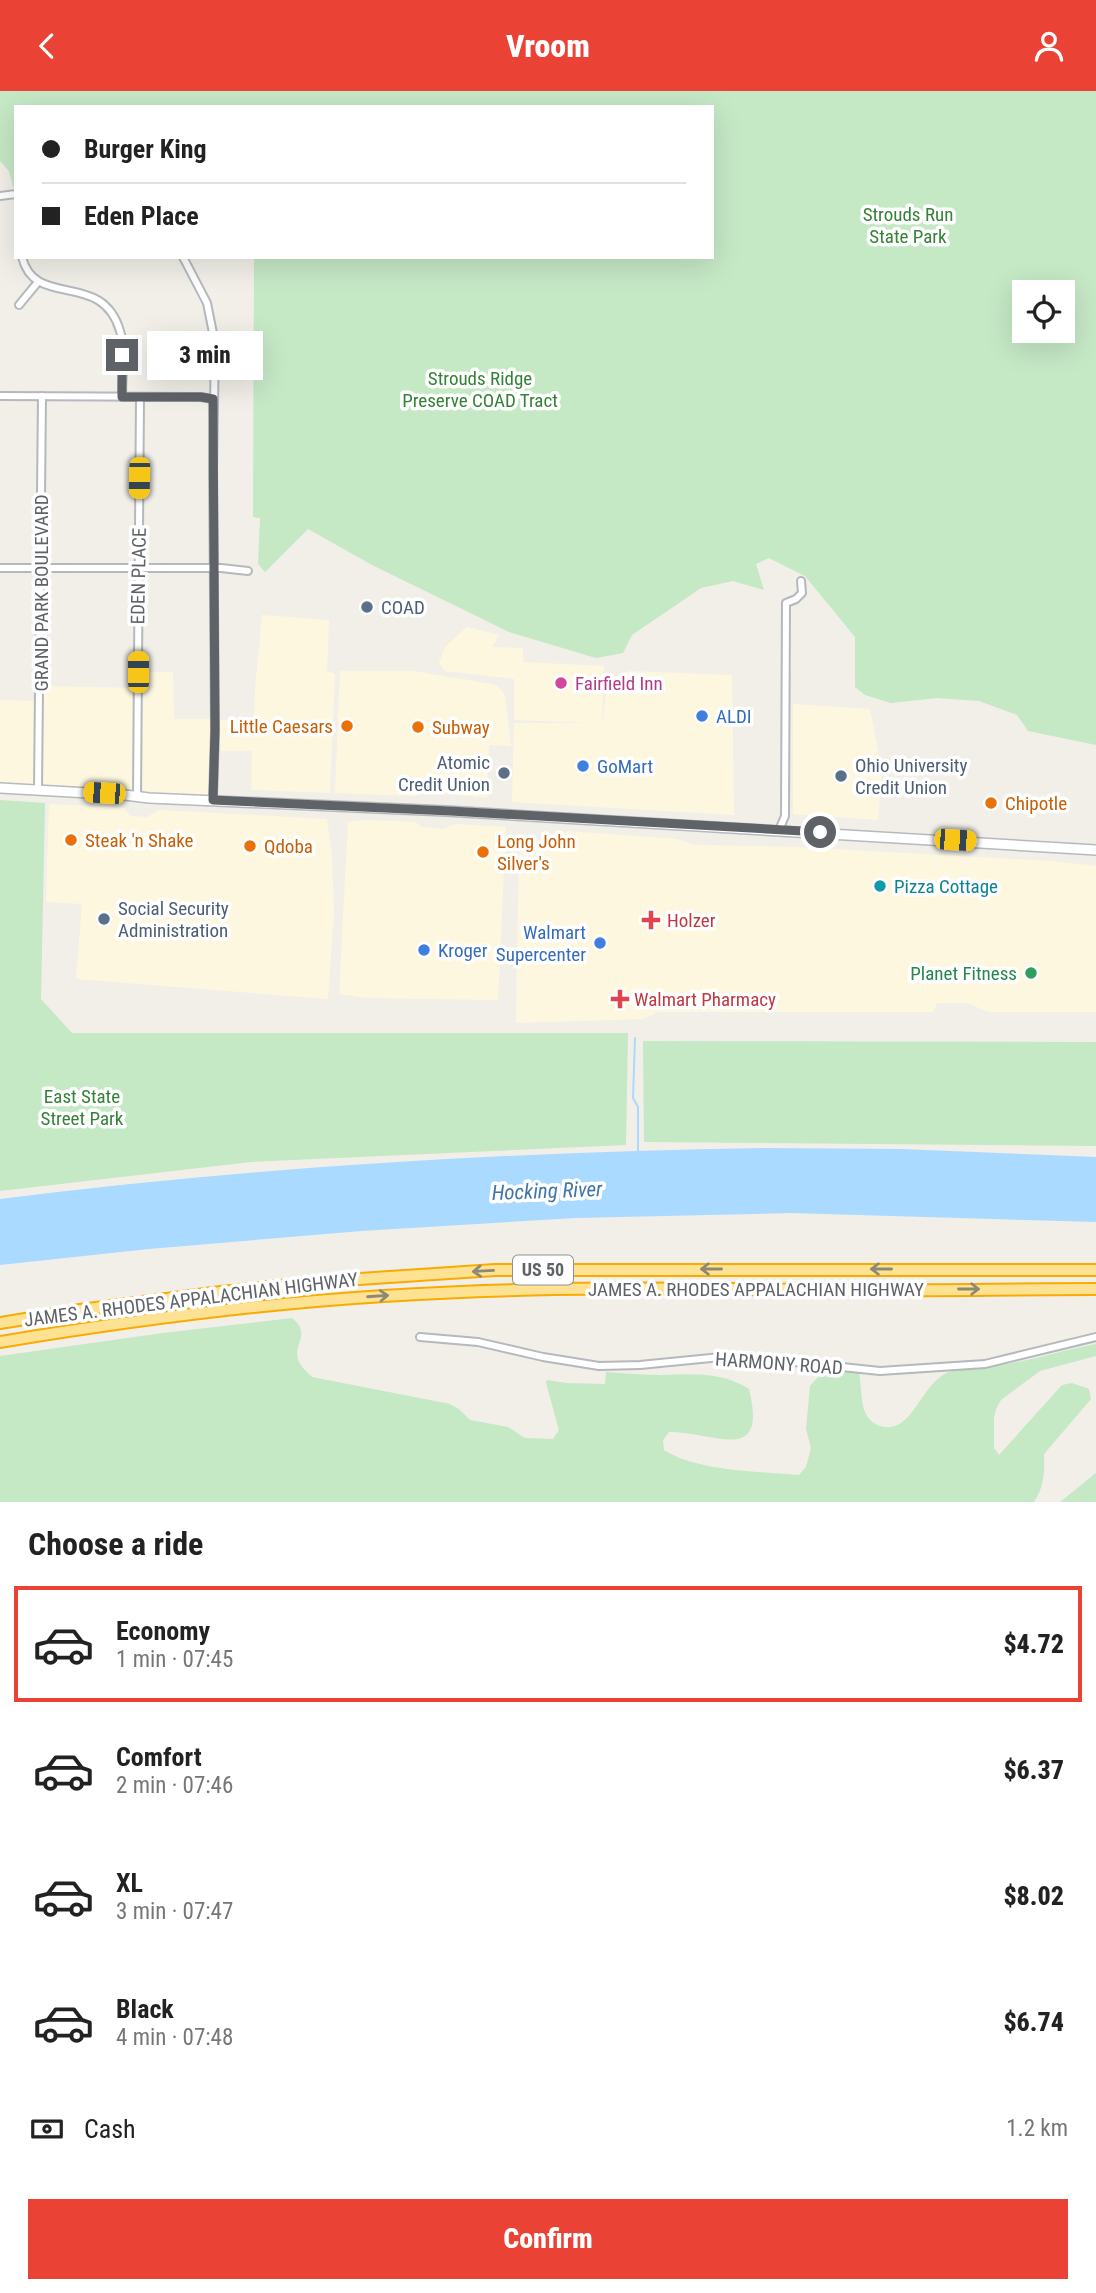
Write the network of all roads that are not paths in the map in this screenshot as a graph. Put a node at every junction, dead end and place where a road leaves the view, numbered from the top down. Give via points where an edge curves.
1 (23, 259) edge
2 (184, 259) edge
3 (38, 282) junction
4 (19, 305) dead end
5 (42, 396) junction
6 (0, 397) edge
7 (122, 397) junction
8 (140, 397) junction
9 (213, 399) junction
10 (0, 568) edge
11 (41, 568) junction
12 (139, 569) junction
13 (215, 569) junction
14 (248, 571) dead end
15 (802, 581) dead end
16 (0, 788) edge
17 (38, 790) junction
18 (137, 797) junction
19 (213, 800) junction
20 (779, 830) junction
21 (1096, 850) edge
22 (1096, 1270) edge
23 (1096, 1289) edge
24 (0, 1323) edge
25 (420, 1337) dead end
26 (1096, 1337) edge
27 (0, 1342) edge

1 - 3 street
2 - 9 street via 209,310 215,343
3 - 4 street
3 - 7 street via 87,293 113,315 122,342
5 - 6 street
5 - 7 street
5 - 11 street, GRAND PARK BOULEVARD
7 - 8 street
8 - 9 street
8 - 12 street, EDEN PLACE
9 - 13 street
10 - 11 street
11 - 12 street
11 - 17 street, GRAND PARK BOULEVARD
12 - 13 street
12 - 18 street, EDEN PLACE
13 - 14 street
13 - 19 street
15 - 20 street via 802,593 786,603 785,815
16 - 17 main road
17 - 18 main road
18 - 19 main road
19 - 20 main road
20 - 21 main road
22 -> 24 highway, JAMES A. RHODES APPALACHIAN HIGHWAY / US 50 via 482,1271 221,1292
27 -> 23 highway, JAMES A. RHODES APPALACHIAN HIGHWAY / US 50 via 251,1307 481,1291
25 - 26 street, HARMONY ROAD via 467,1340 599,1366 721,1357 880,1371 985,1364

